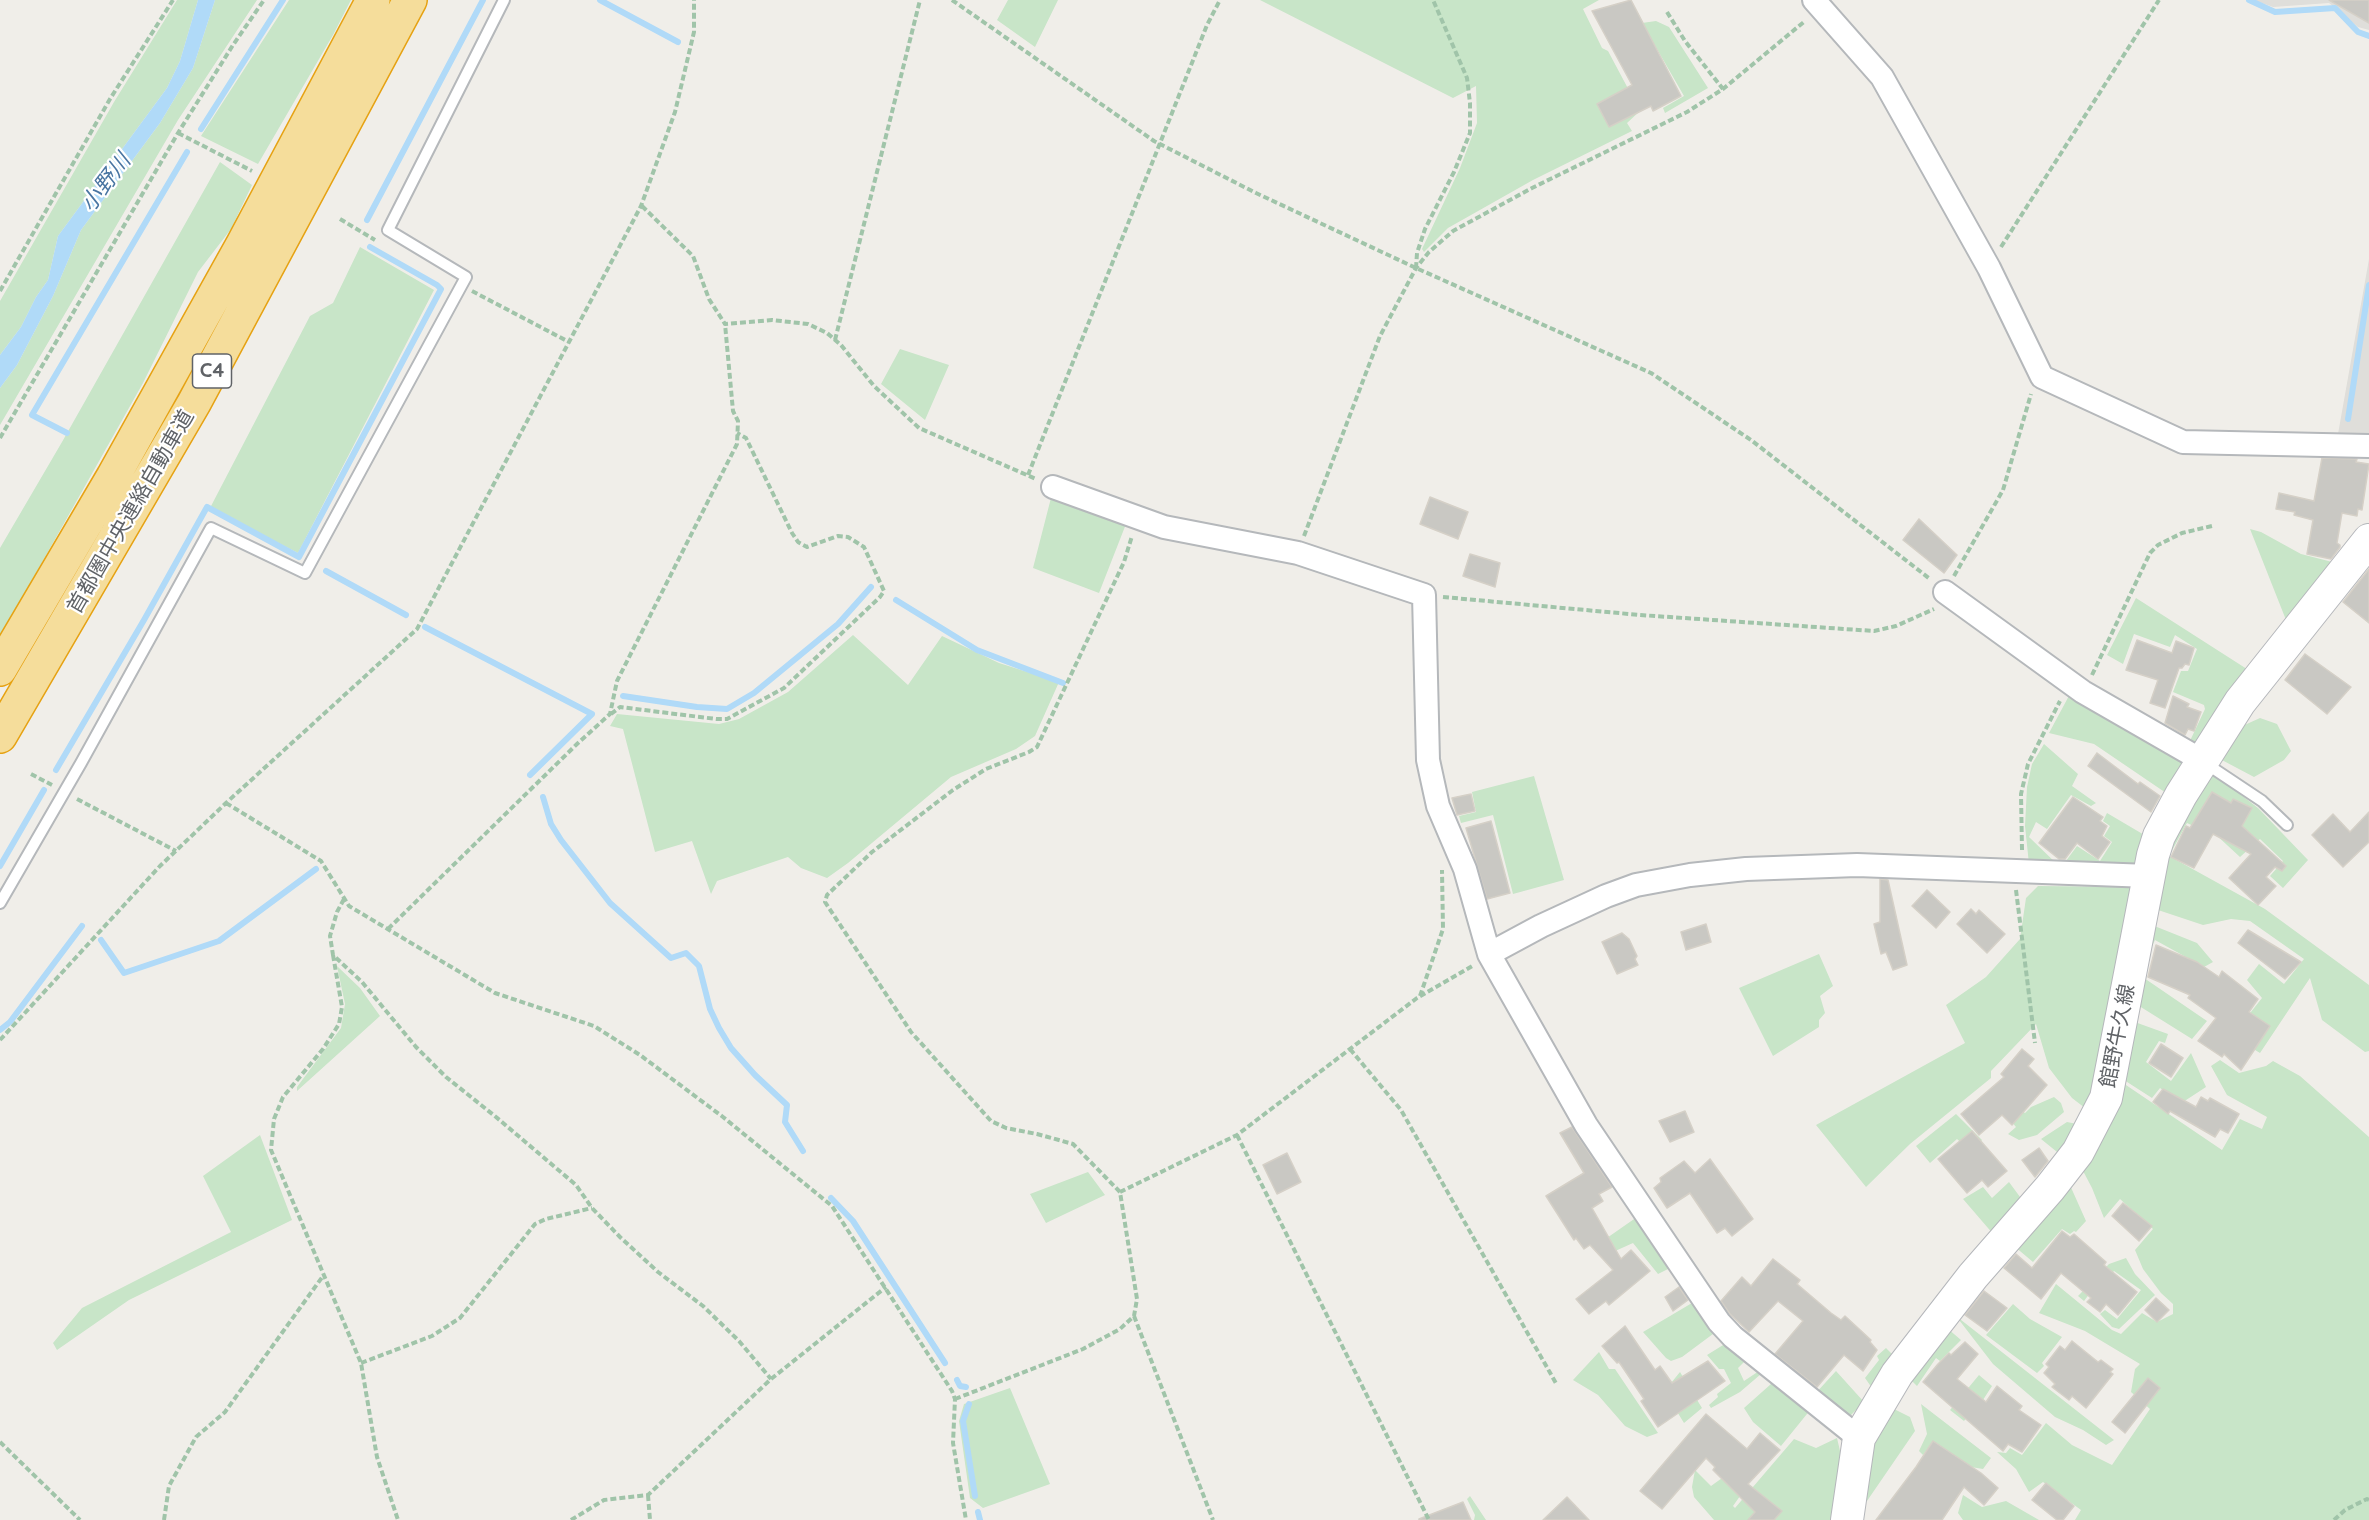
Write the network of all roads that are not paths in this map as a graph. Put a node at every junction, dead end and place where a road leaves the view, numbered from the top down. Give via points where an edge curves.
1 (373, 0) edge
2 (410, 0) edge
3 (504, 0) edge
4 (1817, 4) edge
5 (2369, 446) edge
6 (1053, 487) road end
7 (2369, 540) edge
8 (1948, 594) road end
9 (0, 669) edge
10 (0, 735) edge
11 (2203, 761) junction
12 (2287, 825) dead end
13 (2149, 876) junction
14 (0, 903) edge
15 (1489, 954) junction
16 (1859, 1438) junction
17 (1847, 1520) edge

1 - 9 highway, 首都圏中央連絡自動車道 / C4 via 243,244
2 - 10 highway, 首都圏中央連絡自動車道 / C4 via 194,403
3 - 14 lane via 388,230 466,277 305,573 211,528
4 - 5 street via 1882,77 1989,268 2042,377 2183,442
6 - 15 street via 1164,527 1298,553 1424,595 1428,760 1438,806 1466,869
7 - 11 main road, 館野牛久線 via 2240,702
8 - 11 street via 2076,687
11 - 12 lane via 2262,801
11 - 13 main road, 館野牛久線 via 2159,836
13 - 15 street via 1857,865 1690,875 1636,885 1606,896
13 - 16 main road, 館野牛久線 via 2106,1098 2092,1128 2050,1188 1973,1276 1900,1370
15 - 16 street via 1586,1125 1719,1322
16 - 17 main road, 館野牛久線

